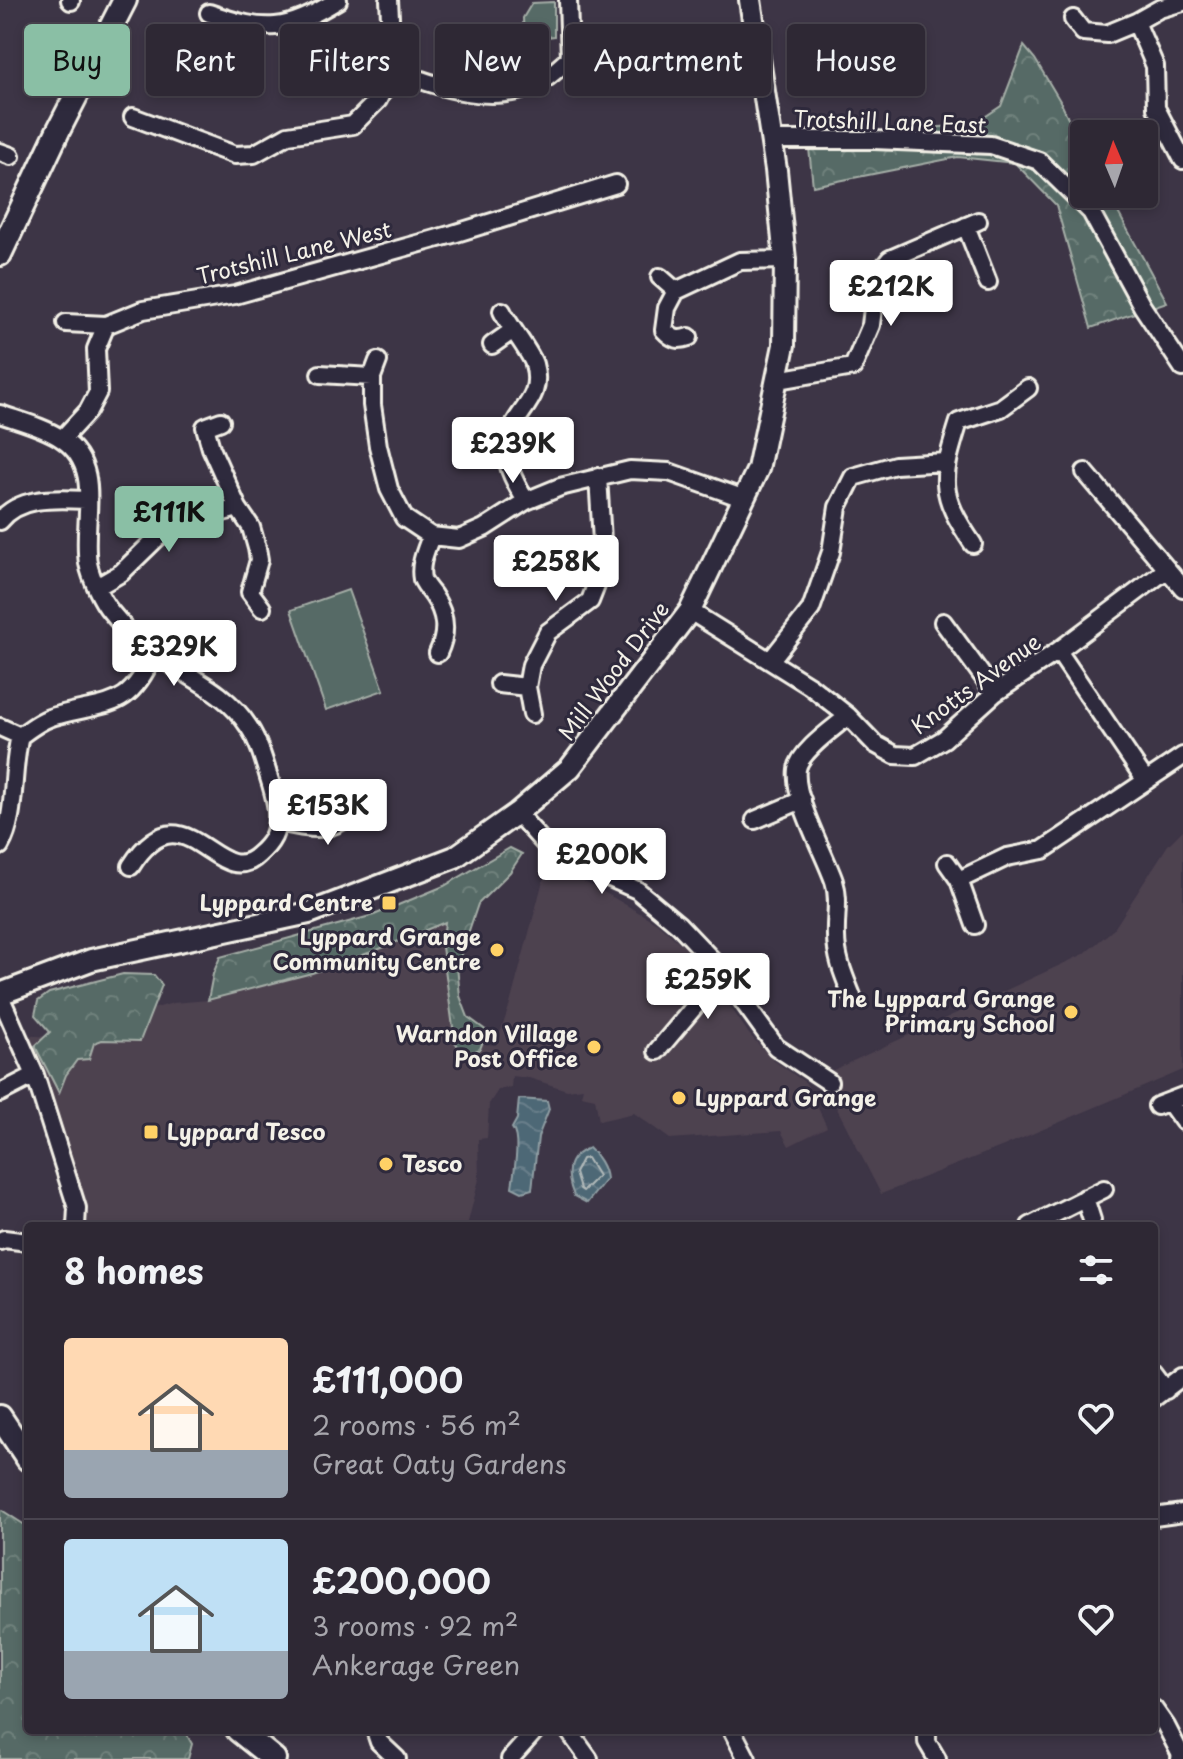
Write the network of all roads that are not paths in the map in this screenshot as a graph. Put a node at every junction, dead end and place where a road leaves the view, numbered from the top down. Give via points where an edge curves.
1 (125, 0) edge
2 (338, 0) edge
3 (389, 0) edge
4 (568, 0) edge
5 (750, 0) edge
6 (1183, 2) edge
7 (209, 13) dead end
8 (1073, 19) dead end
9 (1136, 22) junction
10 (390, 24) edge
11 (569, 24) edge
12 (565, 62) edge
13 (419, 78) edge
14 (380, 96) edge
15 (133, 117) dead end
16 (1164, 125) junction
17 (1158, 128) edge
18 (771, 140) junction
19 (1183, 160) edge
20 (616, 184) dead end
21 (0, 254) edge
22 (785, 260) junction
23 (660, 277) dead end
24 (988, 282) dead end
25 (676, 291) junction
26 (502, 311) dead end
27 (66, 323) dead end
28 (106, 325) junction
29 (512, 331) junction
30 (689, 337) dead end
31 (492, 345) dead end
32 (1183, 368) edge
33 (320, 374) dead end
34 (778, 380) junction
35 (1028, 388) dead end
36 (0, 414) edge
37 (221, 421) dead end
38 (62, 439) junction
39 (946, 462) junction
40 (1085, 472) dead end
41 (598, 477) junction
42 (745, 499) junction
43 (88, 500) junction
44 (526, 501) junction
45 (238, 508) junction
46 (0, 521) edge
47 (431, 536) junction
48 (973, 544) dead end
49 (1166, 570) junction
50 (97, 587) junction
51 (1183, 588) edge
52 (262, 608) dead end
53 (690, 611) junction
54 (943, 622) dead end
55 (1058, 651) junction
56 (438, 653) dead end
57 (154, 654) junction
58 (770, 661) junction
59 (499, 684) dead end
60 (527, 687) junction
61 (995, 693) junction
62 (532, 714) dead end
63 (848, 716) junction
64 (0, 727) edge
65 (20, 736) junction
66 (1183, 756) edge
67 (1146, 781) junction
68 (802, 800) junction
69 (361, 807) dead end
70 (517, 813) junction
71 (755, 820) dead end
72 (278, 822) junction
73 (0, 846) edge
74 (947, 863) dead end
75 (131, 866) dead end
76 (959, 880) junction
77 (975, 925) dead end
78 (719, 972) junction
79 (0, 995) edge
80 (852, 996) dead end
81 (657, 1051) dead end
82 (35, 1075) junction
83 (829, 1082) dead end
84 (0, 1093) edge
85 (1170, 1102) edge
86 (1183, 1121) edge
87 (1104, 1189) dead end
88 (1085, 1198) junction
89 (1092, 1220) dead end
90 (76, 1222) edge
91 (1038, 1222) edge
92 (0, 1241) edge
93 (24, 1242) edge
94 (1183, 1376) edge
95 (1160, 1394) edge
96 (0, 1417) edge
97 (24, 1453) edge
98 (1183, 1513) edge
99 (1158, 1516) edge
100 (1158, 1715) edge
101 (243, 1734) edge
102 (376, 1734) edge
103 (532, 1734) edge
104 (571, 1734) edge
105 (734, 1734) edge
106 (927, 1734) edge
107 (274, 1759) edge
108 (397, 1759) edge
109 (510, 1759) edge
110 (589, 1759) edge
111 (747, 1759) edge
112 (937, 1759) edge
113 (1183, 1759) edge

1 - 21 main road
2 - 7 street via 282,27 249,27
3 - 10 street
4 - 11 street
5 - 18 street, Mill Wood Drive
6 - 9 street
8 - 9 street via 1083,32 1107,34
9 - 16 street via 1155,66 1156,108
12 - 13 street via 539,83 502,92 465,92
14 - 15 street via 353,125 288,135 254,154 235,155
16 - 17 street
16 - 19 street
18 - 22 street, Mill Wood Drive
18 - 32 street, Trotshill Lane East via 991,145 1039,161 1091,212
20 - 28 street, Trotshill Lane West via 235,295 143,310
22 - 25 street via 740,261
22 - 34 street, Mill Wood Drive
23 - 25 street
24 - 34 street via 972,224 890,259 877,275 871,325 853,367
25 - 30 street via 664,330 670,337
26 - 29 street
27 - 28 street
28 - 38 street via 96,349 98,392
29 - 31 street
29 - 44 street via 534,361 537,379 534,397 507,439 508,464
33 - 47 street via 375,369 372,405 389,489 404,518
34 - 42 street, Mill Wood Drive via 758,469
35 - 39 street via 1001,408 959,422
36 - 38 street
37 - 45 street via 205,427
38 - 43 street via 79,456 88,476
39 - 48 street via 946,497
39 - 58 street via 895,465 853,477 838,507 831,552 811,609
40 - 49 street
41 - 42 street via 630,470 669,472
41 - 44 street
41 - 60 street via 599,578 590,601 548,632 531,665
42 - 53 street, Mill Wood Drive
43 - 46 street via 28,502
43 - 50 street via 88,563
44 - 47 street via 459,539
45 - 50 street via 179,524
45 - 52 street via 251,527 259,560 243,596
47 - 56 street via 422,581 444,619
49 - 51 street
49 - 55 street, Knotts Avenue
50 - 57 street via 109,610
53 - 58 street, Knotts Avenue
53 - 70 street, Mill Wood Drive via 570,768
54 - 61 street
55 - 61 street, Knotts Avenue
55 - 67 street
57 - 65 street via 138,683 114,702 55,715
57 - 72 street via 201,681 250,729 273,790
58 - 63 street, Knotts Avenue
59 - 60 street
60 - 62 street
61 - 63 street, Knotts Avenue via 944,739 915,756 895,755 875,744
63 - 68 street via 803,755 797,769
64 - 65 street
65 - 73 street
66 - 67 street
67 - 76 street via 1043,850 1007,857
68 - 71 street
68 - 80 street via 834,882 839,963
69 - 72 street via 335,826
70 - 78 street via 553,853 637,890 679,925
70 - 79 street, Mill Wood Drive via 455,857 309,913 91,960
72 - 75 street via 272,840 255,859 237,864 181,834 157,837
74 - 76 street
76 - 77 street
78 - 81 street
78 - 83 street via 776,1047
79 - 82 street
82 - 84 street
82 - 90 street via 77,1208
85 - 86 street
87 - 88 street
88 - 89 street
88 - 91 street
92 - 93 street
94 - 95 street
96 - 97 main road
98 - 99 street
100 - 113 street
101 - 107 main road
102 - 108 street
103 - 109 street
104 - 110 street
105 - 111 street
106 - 112 street

